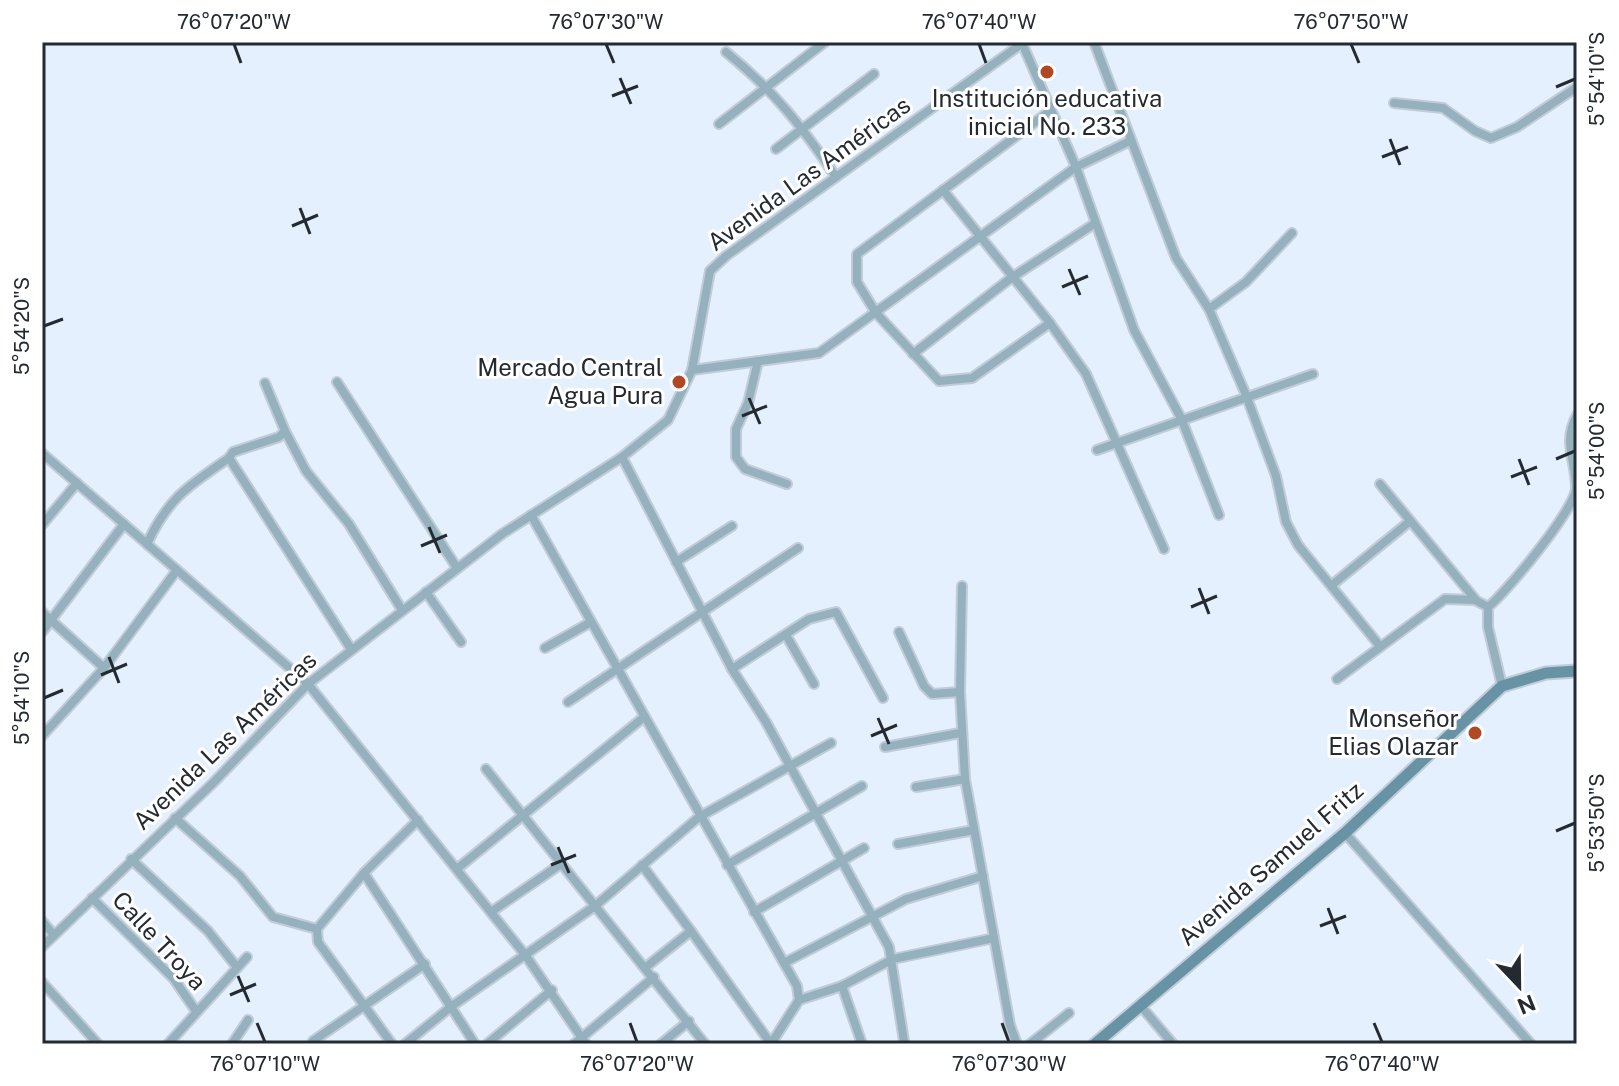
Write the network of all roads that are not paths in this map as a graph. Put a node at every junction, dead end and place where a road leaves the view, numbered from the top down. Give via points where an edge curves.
1 (825, 42) edge
2 (1094, 42) edge
3 (1023, 43) edge
4 (726, 52) dead end
5 (874, 74) dead end
6 (768, 86) junction
7 (1577, 87) edge
8 (1394, 103) dead end
9 (1050, 111) junction
10 (719, 124) dead end
11 (802, 127) junction
12 (1130, 141) junction
13 (776, 149) dead end
14 (1076, 167) junction
15 (836, 177) junction
16 (943, 190) junction
17 (1094, 224) junction
18 (1292, 233) dead end
19 (979, 237) junction
20 (1011, 278) junction
21 (1209, 309) junction
22 (876, 313) junction
23 (1050, 323) junction
24 (913, 354) junction
25 (758, 361) junction
26 (692, 370) junction
27 (1313, 374) dead end
28 (337, 382) dead end
29 (265, 383) dead end
30 (1246, 395) junction
31 (1577, 415) edge
32 (1181, 418) junction
33 (285, 431) junction
34 (1116, 442) junction
35 (1097, 450) dead end
36 (42, 453) edge
37 (622, 457) junction
38 (229, 458) junction
39 (77, 483) junction
40 (787, 484) dead end
41 (1380, 484) dead end
42 (531, 515) junction
43 (1219, 515) dead end
44 (1409, 522) junction
45 (124, 524) junction
46 (42, 525) edge
47 (732, 526) dead end
48 (147, 544) junction
49 (798, 548) dead end
50 (1164, 549) dead end
51 (676, 562) junction
52 (457, 568) junction
53 (177, 570) junction
54 (1332, 585) junction
55 (962, 586) dead end
56 (426, 592) junction
57 (1475, 600) junction
58 (1488, 607) junction
59 (402, 610) junction
60 (42, 612) edge
61 (703, 612) junction
62 (54, 620) junction
63 (591, 622) junction
64 (42, 632) edge
65 (899, 632) dead end
66 (786, 635) junction
67 (461, 642) dead end
68 (1379, 645) junction
69 (545, 648) dead end
70 (351, 649) junction
71 (104, 668) junction
72 (617, 668) junction
73 (732, 669) junction
74 (1577, 671) edge
75 (1337, 679) dead end
76 (308, 684) junction
77 (814, 684) dead end
78 (1502, 686) junction
79 (960, 692) junction
80 (883, 698) dead end
81 (568, 702) dead end
82 (644, 717) junction
83 (960, 733) junction
84 (42, 736) edge
85 (831, 743) dead end
86 (885, 747) dead end
87 (787, 765) junction
88 (486, 769) dead end
89 (965, 779) junction
90 (862, 786) dead end
91 (916, 787) dead end
92 (815, 814) junction
93 (523, 815) junction
94 (699, 817) junction
95 (175, 818) junction
96 (418, 820) junction
97 (974, 830) junction
98 (1345, 833) junction
99 (898, 844) dead end
100 (864, 848) dead end
101 (131, 859) junction
102 (842, 861) junction
103 (561, 864) junction
104 (642, 865) junction
105 (727, 865) junction
106 (458, 868) junction
107 (364, 873) junction
108 (983, 876) junction
109 (92, 898) junction
110 (595, 906) junction
111 (491, 912) junction
112 (754, 912) junction
113 (871, 916) junction
114 (42, 921) edge
115 (317, 929) junction
116 (691, 931) junction
117 (54, 935) junction
118 (994, 938) junction
119 (42, 947) edge
120 (526, 956) junction
121 (247, 957) dead end
122 (893, 959) junction
123 (784, 963) junction
124 (425, 964) junction
125 (236, 966) junction
126 (646, 967) junction
127 (654, 977) junction
128 (42, 982) edge
129 (842, 986) junction
130 (552, 990) junction
131 (799, 1000) junction
132 (1140, 1005) junction
133 (364, 1006) junction
134 (452, 1006) junction
135 (196, 1011) junction
136 (1069, 1013) dead end
137 (248, 1020) dead end
138 (689, 1021) junction
139 (313, 1041) dead end
140 (904, 1041) dead end
141 (581, 1042) edge
142 (170, 1043) edge
143 (98, 1044) edge
144 (232, 1044) edge
145 (392, 1044) edge
146 (405, 1044) edge
147 (475, 1044) edge
148 (487, 1044) edge
149 (661, 1044) edge
150 (705, 1044) edge
151 (771, 1044) edge
152 (862, 1044) edge
153 (1017, 1044) edge
154 (1030, 1044) edge
155 (1095, 1044) edge
156 (1173, 1044) edge
157 (1531, 1044) edge

1 - 6 street
2 - 12 street
3 - 9 street
3 - 15 street, Avenida Las Américas
4 - 6 street
5 - 11 street
6 - 10 street
6 - 11 street
7 - 8 street via 1491,138 1443,108
9 - 14 street
9 - 16 street
11 - 13 street
11 - 15 street
12 - 14 street
12 - 21 street via 1176,258
14 - 17 street
14 - 19 street
15 - 26 street, Avenida Las Américas via 710,271
16 - 19 street
16 - 22 street via 857,254 857,282
17 - 20 street
17 - 32 street via 1134,330
18 - 21 street via 1263,267
19 - 20 street
19 - 22 street
20 - 23 street
20 - 24 street
21 - 30 street
22 - 24 street
22 - 25 street via 819,353
23 - 24 street via 967,380 939,381
23 - 34 street via 1086,374
25 - 26 street
25 - 40 street via 736,429 736,457 745,469
26 - 37 street, Avenida Las Américas via 668,420
27 - 30 street
28 - 52 street
29 - 33 street
30 - 32 street
30 - 54 street via 1276,476 1286,522
31 - 58 street via 1568,439 1574,501
32 - 34 street
32 - 43 street
33 - 38 street
33 - 59 street via 306,471 349,524
34 - 35 street
34 - 50 street
36 - 39 street
37 - 42 street, Avenida Las Américas
37 - 51 street
38 - 48 street via 165,508
38 - 70 street
39 - 45 street
39 - 46 street
41 - 44 street
42 - 52 street, Avenida Las Américas
42 - 63 street
44 - 54 street
44 - 57 street
45 - 48 street
45 - 62 street
47 - 51 street
48 - 53 street
49 - 61 street
51 - 61 street
52 - 56 street, Avenida Las Américas
53 - 71 street
53 - 76 street
54 - 68 street
55 - 79 street
56 - 59 street, Avenida Las Américas
56 - 67 street
57 - 58 street
57 - 68 street via 1445,599
58 - 78 street
59 - 70 street, Avenida Las Américas
60 - 62 street
61 - 72 street
61 - 73 street
62 - 64 street
62 - 71 street
63 - 69 street
63 - 72 street
65 - 79 street via 932,694
66 - 73 street
66 - 77 street
66 - 80 street via 809,619 836,612
68 - 75 street
70 - 76 street, Avenida Las Américas
71 - 84 street
72 - 81 street
72 - 82 street
73 - 87 street
74 - 78 street, Avenida Samuel Fritz via 1546,673
76 - 95 street, Avenida Las Américas
76 - 96 street
78 - 98 street, Avenida Samuel Fritz
79 - 83 street
82 - 93 street
82 - 94 street
83 - 86 street
83 - 89 street
85 - 87 street
87 - 92 street
87 - 94 street
88 - 93 street
89 - 91 street
89 - 97 street
90 - 92 street
92 - 102 street
92 - 105 street
93 - 103 street
93 - 106 street
94 - 104 street
94 - 105 street
95 - 101 street, Avenida Las Américas
95 - 115 street via 240,876 273,917
96 - 106 street
96 - 107 street
97 - 99 street
97 - 108 street
98 - 132 street, Avenida Samuel Fritz
98 - 157 street
100 - 102 street
101 - 109 street, Avenida Las Américas
101 - 125 street via 208,931
102 - 112 street
102 - 113 street
103 - 110 street
103 - 111 street
104 - 110 street
104 - 116 street
105 - 112 street
106 - 111 street
107 - 115 street
107 - 124 street
108 - 113 street via 906,899
108 - 118 street
109 - 117 street, Avenida Las Américas
109 - 135 street, Calle Troya via 174,979
110 - 120 street
110 - 126 street
111 - 120 street
112 - 123 street
113 - 122 street
113 - 123 street
114 - 117 street
115 - 133 street via 318,942
116 - 126 street
116 - 151 street
117 - 119 street, Avenida Las Américas
118 - 122 street
118 - 153 street
120 - 130 street
120 - 134 street
121 - 125 street
122 - 129 street
122 - 140 street
123 - 131 street
124 - 133 street
124 - 134 street
125 - 135 street
126 - 127 street
127 - 138 street
127 - 141 street
128 - 143 street
129 - 131 street
129 - 152 street
130 - 141 street
130 - 148 street
131 - 151 street
132 - 155 street, Avenida Samuel Fritz
132 - 156 street
133 - 139 street
133 - 145 street
134 - 146 street
134 - 147 street
135 - 142 street
136 - 154 street
137 - 144 street
138 - 149 street
138 - 150 street

